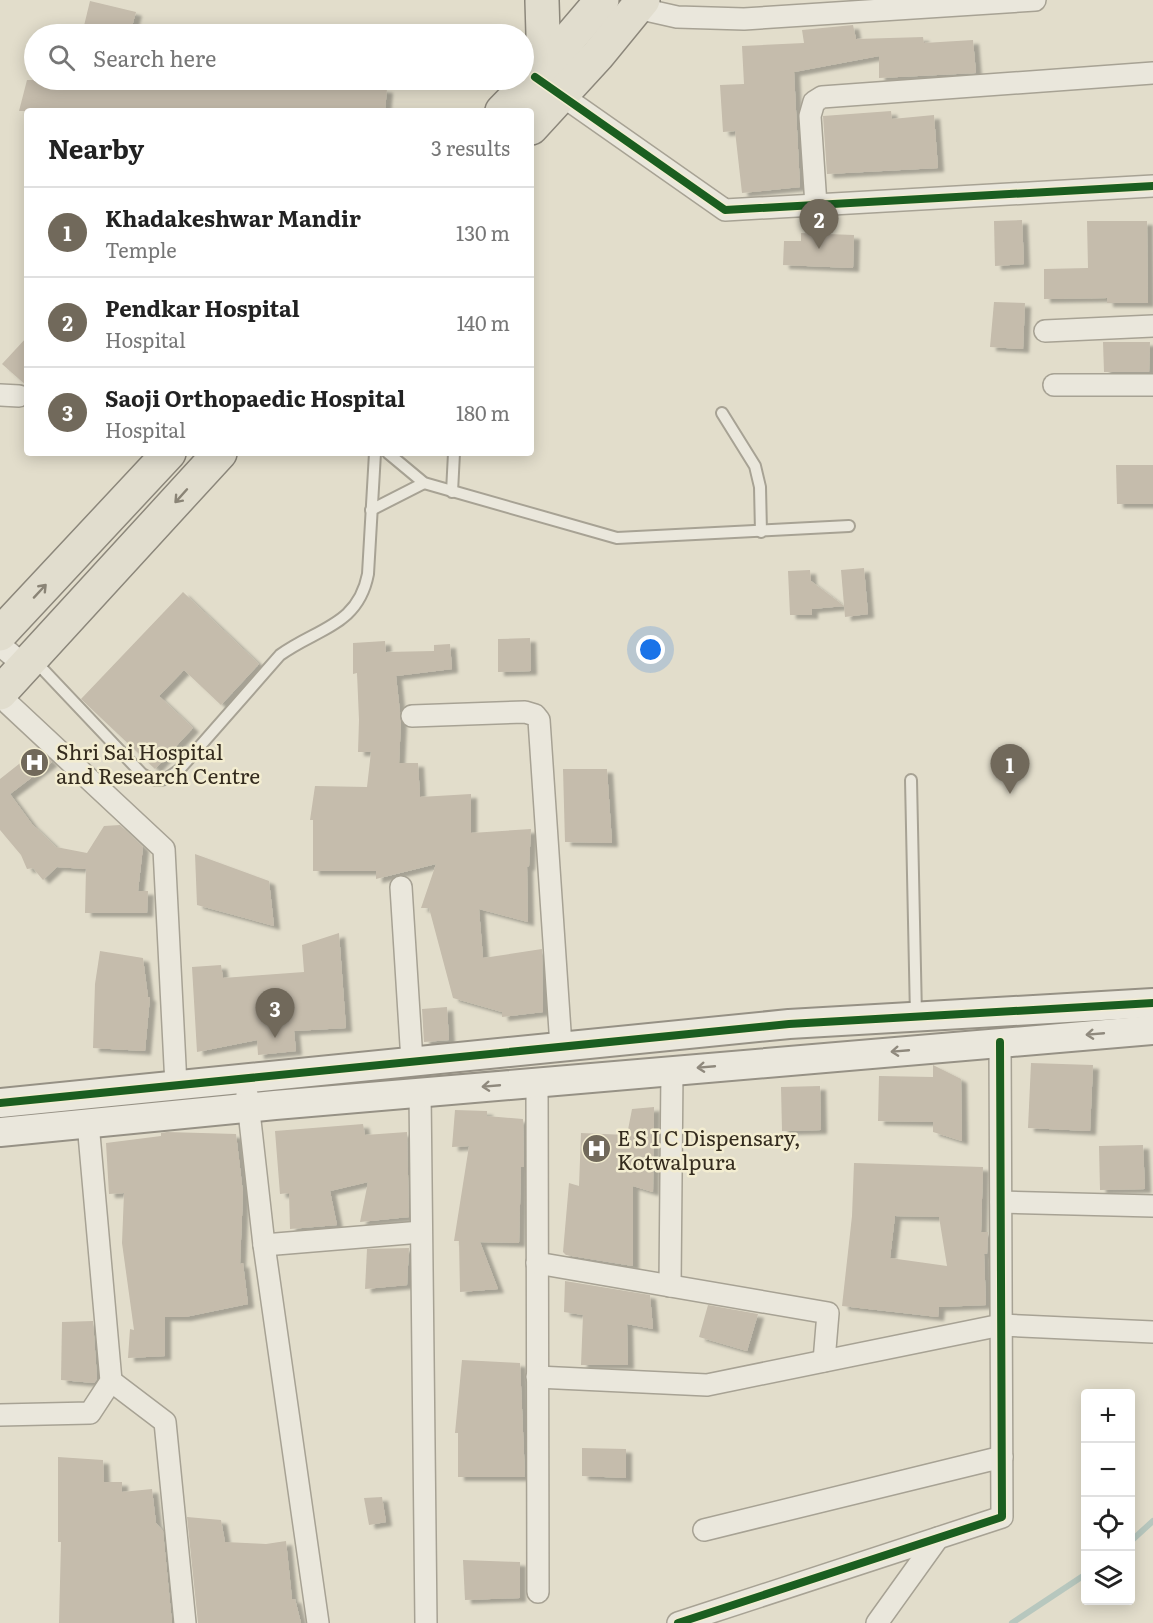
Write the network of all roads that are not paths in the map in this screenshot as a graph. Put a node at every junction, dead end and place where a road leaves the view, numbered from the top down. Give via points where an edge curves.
1 (602, 0) edge
2 (1035, 0) edge
3 (541, 1) edge
4 (636, 9) edge
5 (587, 44) junction
6 (540, 73) junction
7 (1153, 73) edge
8 (534, 79) edge
9 (523, 90) edge
10 (562, 96) junction
11 (505, 108) edge
12 (534, 125) edge
13 (1153, 186) edge
14 (816, 205) junction
15 (1153, 326) edge
16 (1045, 330) dead end
17 (1054, 385) dead end
18 (1153, 385) edge
19 (722, 413) dead end
20 (166, 456) edge
21 (217, 456) edge
22 (375, 456) edge
23 (392, 456) edge
24 (454, 456) edge
25 (424, 483) junction
26 (452, 492) junction
27 (371, 510) junction
28 (849, 526) dead end
29 (761, 532) junction
30 (0, 634) edge
31 (0, 645) edge
32 (29, 662) junction
33 (0, 695) edge
34 (412, 716) dead end
35 (911, 780) dead end
36 (401, 886) dead end
37 (1153, 1003) edge
38 (916, 1016) junction
39 (1153, 1030) edge
40 (1000, 1042) junction
41 (561, 1046) junction
42 (412, 1061) junction
43 (672, 1071) junction
44 (245, 1078) junction
45 (537, 1082) junction
46 (176, 1085) junction
47 (420, 1092) junction
48 (0, 1103) edge
49 (249, 1108) junction
50 (88, 1123) junction
51 (0, 1132) edge
52 (1001, 1202) junction
53 (1153, 1206) edge
54 (421, 1232) junction
55 (264, 1245) junction
56 (537, 1263) junction
57 (670, 1286) junction
58 (1001, 1325) junction
59 (1153, 1332) edge
60 (824, 1361) junction
61 (537, 1377) junction
62 (111, 1381) junction
63 (0, 1415) edge
64 (1002, 1457) junction
65 (704, 1530) dead end
66 (938, 1538) junction
67 (538, 1592) dead end
68 (185, 1623) edge
69 (318, 1623) edge
70 (426, 1623) edge
71 (678, 1623) edge
72 (877, 1623) edge

1 - 4 street
1 - 5 main road
2 - 4 street via 744,19 677,17
3 - 5 street
3 - 6 main road
4 - 5 main road
5 - 6 main road
5 - 10 main road
6 - 8 main road
6 - 10 street
7 - 14 street via 822,97 814,102 810,116
9 - 11 main road
10 - 12 main road
10 - 14 street via 725,210
13 - 14 street
15 - 16 street
17 - 18 street
19 - 29 lane via 755,466 760,487
30 -> 20 main road
21 -> 32 main road
22 - 27 lane
23 - 25 lane
24 - 26 lane
25 - 26 lane
25 - 27 lane
26 - 29 lane via 617,538
27 - 32 lane via 368,574 356,606 346,618 280,655 167,779 153,781 142,774
28 - 29 lane
31 - 32 street
32 - 33 main road
33 - 46 street via 164,849
34 - 41 street via 525,712 539,720
35 - 38 lane
36 - 42 street
37 - 38 street
38 - 41 street
39 -> 40 street
40 -> 43 street
40 - 52 street
41 - 42 street
42 - 44 street
43 - 45 street
43 - 57 street
44 - 46 street
44 - 49 street
45 -> 47 street
45 - 56 street
46 - 48 street
47 - 49 street
47 - 54 street
49 - 50 street
49 - 55 street
50 - 51 street
50 - 62 street
52 - 53 street
52 - 58 street
54 - 55 street
54 - 70 street
55 - 69 street
56 - 57 street
56 - 61 street
57 - 60 street via 828,1313
58 - 59 street
58 - 60 street
58 - 64 street
60 - 61 street via 707,1385
61 - 67 street
62 - 63 street via 90,1413
62 - 68 street via 165,1422
64 - 65 street
64 - 66 street via 1002,1517
66 - 71 street
66 - 72 street

